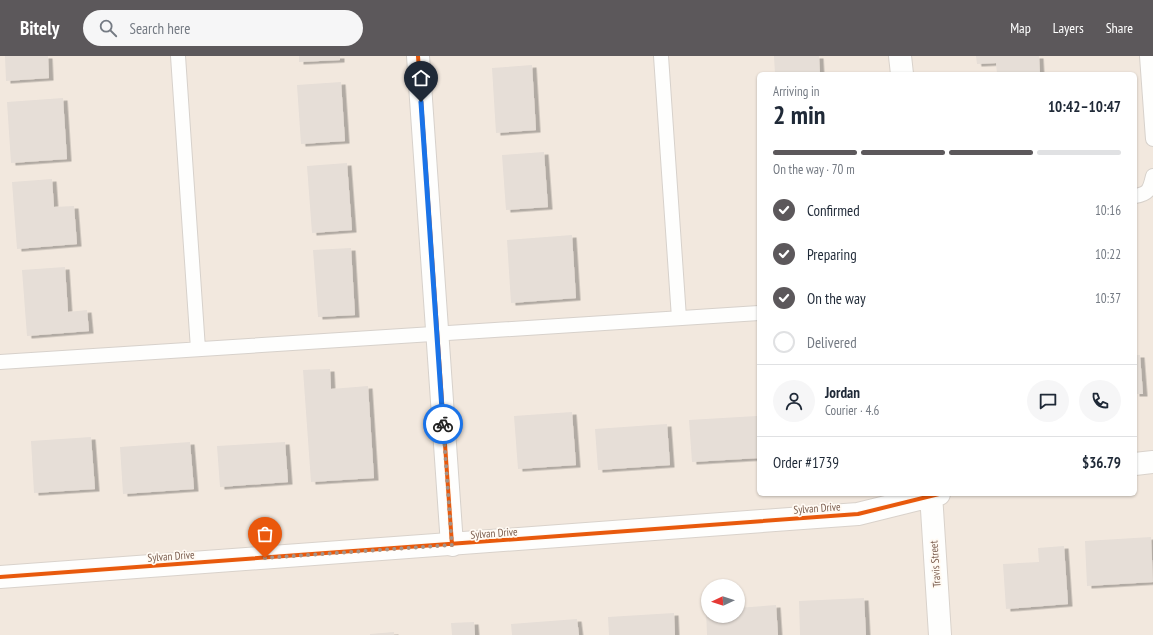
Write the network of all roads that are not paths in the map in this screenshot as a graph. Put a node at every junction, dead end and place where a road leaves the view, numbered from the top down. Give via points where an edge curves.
1 (178, 56) edge
2 (418, 56) edge
3 (661, 56) edge
4 (900, 56) edge
5 (1147, 56) edge
6 (902, 72) edge
7 (1153, 139) edge
8 (1153, 176) edge
9 (1137, 196) edge
10 (757, 313) edge
11 (679, 318) junction
12 (437, 333) junction
13 (198, 349) junction
14 (0, 362) edge
15 (1153, 462) edge
16 (1137, 464) edge
17 (930, 496) edge
18 (934, 496) edge
19 (452, 545) junction
20 (0, 577) edge
21 (940, 635) edge

1 - 13 lane
2 - 12 street
3 - 11 lane
4 - 6 street
5 - 7 lane
8 - 9 lane via 1150,190 1144,195
10 - 11 lane
11 - 12 lane
12 - 13 lane
12 - 19 street
13 - 14 lane
15 - 16 street
17 - 19 street, Sylvan Drive via 858,514
18 - 21 street, Travis Street
19 - 20 street, Sylvan Drive

